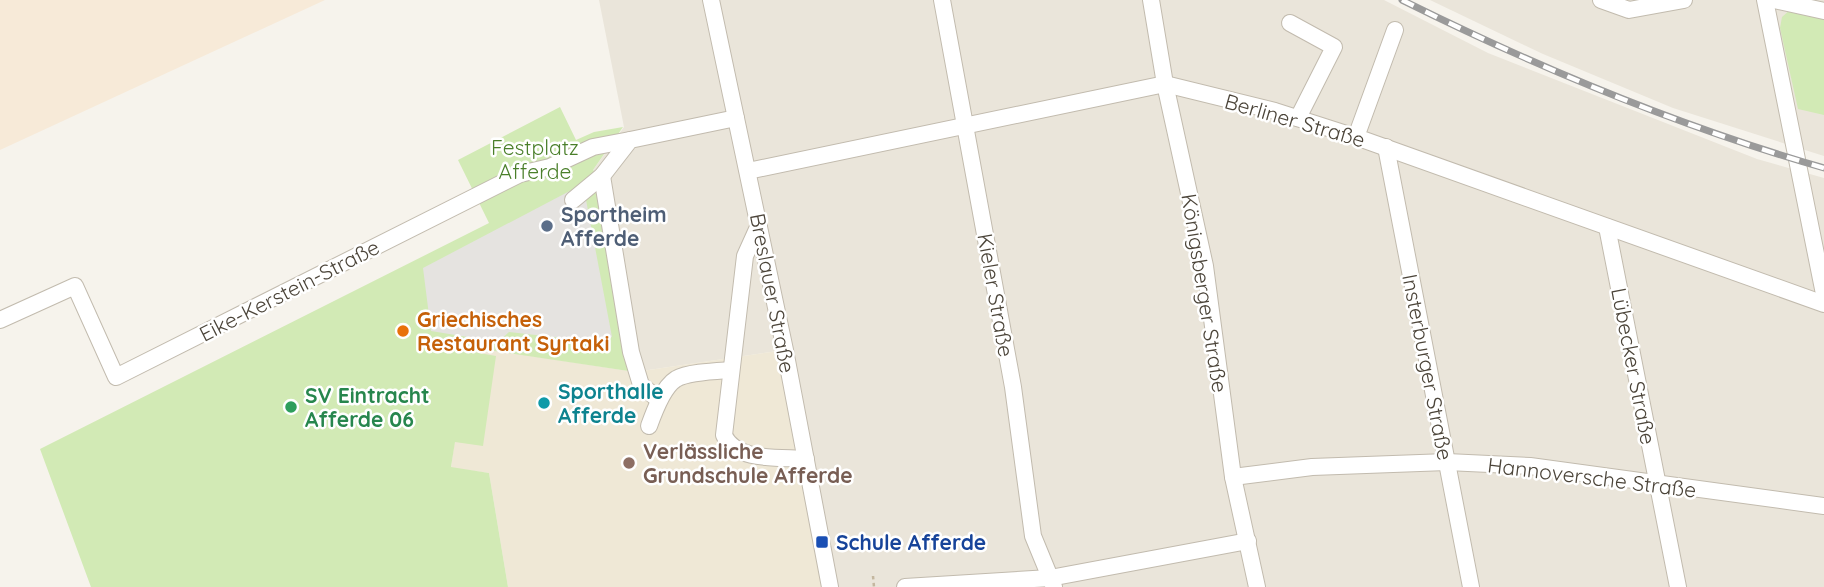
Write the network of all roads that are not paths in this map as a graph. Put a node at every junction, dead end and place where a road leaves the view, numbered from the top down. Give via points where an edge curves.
1 (712, 0) edge
2 (942, 0) edge
3 (1152, 0) edge
4 (1601, 0) edge
5 (1684, 0) edge
6 (1765, 0) edge
7 (1774, 0) edge
8 (1654, 3) edge
9 (1824, 11) edge
10 (1290, 23) dead end
11 (1395, 30) dead end
12 (1165, 84) junction
13 (736, 118) junction
14 (1298, 118) junction
15 (965, 125) junction
16 (1356, 137) junction
17 (630, 140) junction
18 (1386, 147) junction
19 (748, 171) junction
20 (602, 176) junction
21 (573, 201) dead end
22 (759, 225) junction
23 (1607, 227) junction
24 (1824, 294) edge
25 (1824, 304) edge
26 (0, 320) edge
27 (731, 370) junction
28 (659, 400) junction
29 (649, 426) dead end
30 (806, 459) junction
31 (1447, 462) junction
32 (1233, 477) junction
33 (1657, 484) junction
34 (1824, 506) edge
35 (1248, 541) junction
36 (1052, 583) edge
37 (830, 587) edge
38 (905, 587) edge
39 (1257, 587) edge
40 (1471, 587) edge
41 (1678, 587) edge

1 - 13 street, Breslauer Straße
2 - 15 street, Kieler Straße
3 - 12 street, Königsberger Straße
4 - 8 street via 1629,10
5 - 8 street
6 - 24 street
7 - 9 street
10 - 14 street via 1334,47
11 - 16 street
12 - 14 street, Berliner Straße
12 - 15 street, Berliner Straße
12 - 32 street, Königsberger Straße via 1205,266
13 - 17 street, Eike-Kerstein-Straße
13 - 19 street, Breslauer Straße
14 - 16 street, Berliner Straße
15 - 19 street, Berliner Straße
15 - 36 street, Kieler Straße via 1013,387 1033,536
16 - 18 street, Berliner Straße
17 - 20 street
17 - 26 street, Eike-Kerstein-Straße via 593,147 550,167 520,174 116,377 75,286
18 - 23 street, Berliner Straße
18 - 31 street, Insterburger Straße
19 - 22 street, Breslauer Straße
20 - 21 street
20 - 28 street via 631,352 640,385
22 - 27 street via 745,256
22 - 30 street, Breslauer Straße
23 - 25 street, Berliner Straße
23 - 33 street, Lübecker Straße
27 - 28 street via 676,379
27 - 30 street via 727,444 741,453
28 - 29 street
30 - 37 street, Breslauer Straße
31 - 32 street, Hannoversche Straße via 1312,467
31 - 33 street, Hannoversche Straße via 1530,466
31 - 40 street, Insterburger Straße
32 - 35 street, Königsberger Straße
33 - 34 street, Hannoversche Straße
33 - 41 street, Lübecker Straße
35 - 36 street
35 - 39 street, Königsberger Straße
36 - 38 street

